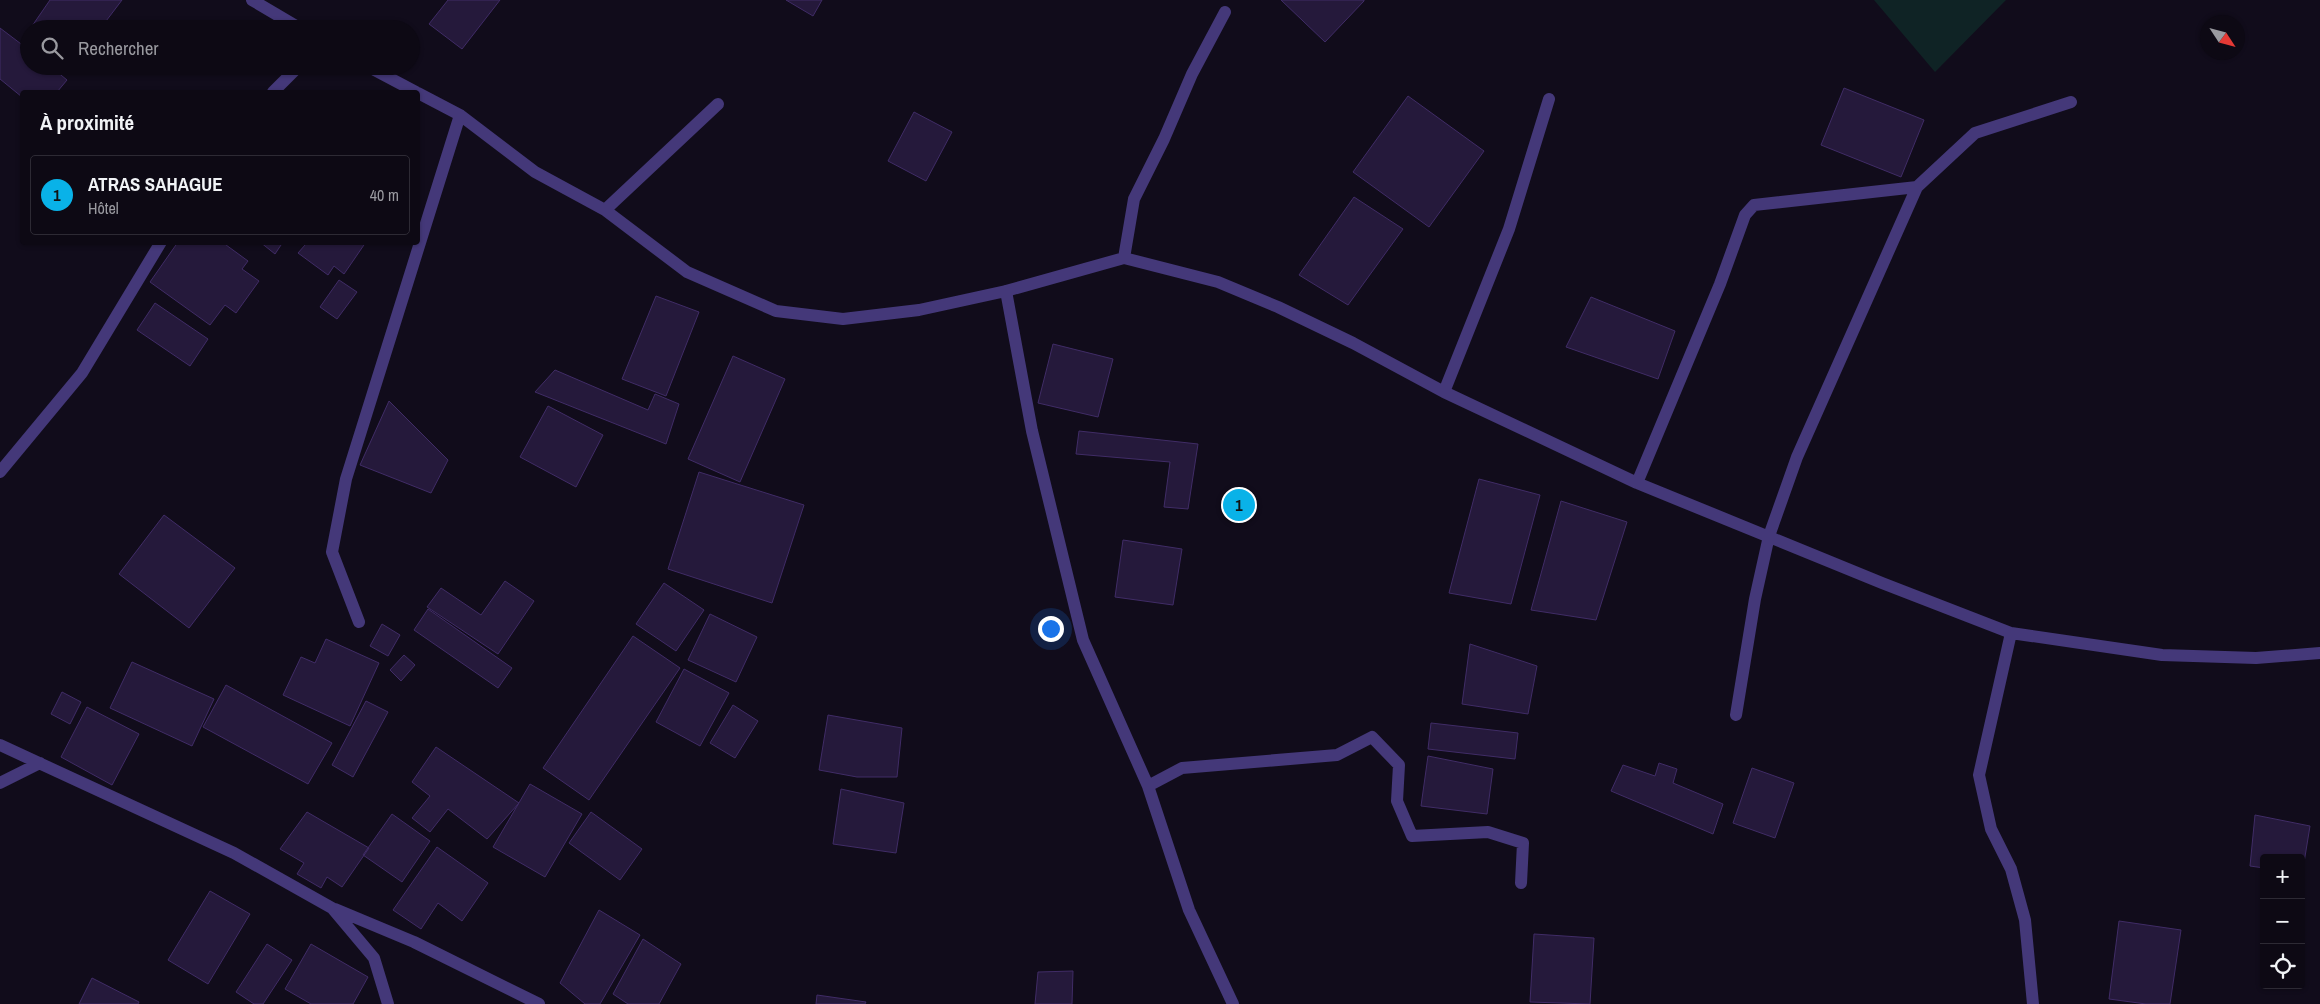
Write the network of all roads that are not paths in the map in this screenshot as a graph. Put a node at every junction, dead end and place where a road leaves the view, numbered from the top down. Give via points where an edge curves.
1 (252, 0) edge
2 (1225, 12) dead end
3 (286, 20) edge
4 (290, 75) edge
5 (384, 75) edge
6 (275, 90) edge
7 (411, 90) edge
8 (420, 95) edge
9 (1549, 99) dead end
10 (2071, 102) dead end
11 (718, 104) dead end
12 (460, 115) junction
13 (1917, 187) junction
14 (605, 210) junction
15 (420, 243) edge
16 (159, 245) edge
17 (419, 245) edge
18 (1124, 258) junction
19 (1006, 291) junction
20 (1444, 392) junction
21 (0, 472) edge
22 (1637, 483) junction
23 (1769, 536) junction
24 (359, 622) dead end
25 (2011, 633) junction
26 (2320, 653) edge
27 (1736, 714) dead end
28 (0, 745) edge
29 (40, 763) junction
30 (0, 783) edge
31 (1148, 786) junction
32 (1521, 883) dead end
33 (332, 908) junction
34 (388, 1004) edge
35 (539, 1004) edge
36 (1233, 1004) edge
37 (2033, 1004) edge

1 - 3 street
2 - 18 street via 1192,74 1134,199
4 - 6 street
5 - 7 street
8 - 12 street
9 - 20 street via 1509,229
10 - 13 street via 1975,133
11 - 14 street
12 - 14 street via 535,172
12 - 15 street
13 - 22 street via 1754,205 1749,210
13 - 23 street via 1798,457
14 - 19 street via 687,272 776,311 843,319 919,310
16 - 21 street via 82,372
17 - 24 street via 346,479 332,552
18 - 19 street
18 - 20 street via 1218,282 1278,306
19 - 31 street via 1032,431 1082,640
20 - 22 street
22 - 23 street
23 - 25 street
23 - 27 street
25 - 26 street via 2162,655 2256,658
25 - 37 street via 1979,775 1991,829 2011,868 2026,920
28 - 29 street
29 - 30 street
29 - 33 street via 234,853
31 - 32 street via 1182,768 1337,755 1372,737 1400,765 1397,801 1412,836 1488,832 1523,843
31 - 36 street via 1189,910
33 - 34 street via 374,958
33 - 35 street via 414,942

